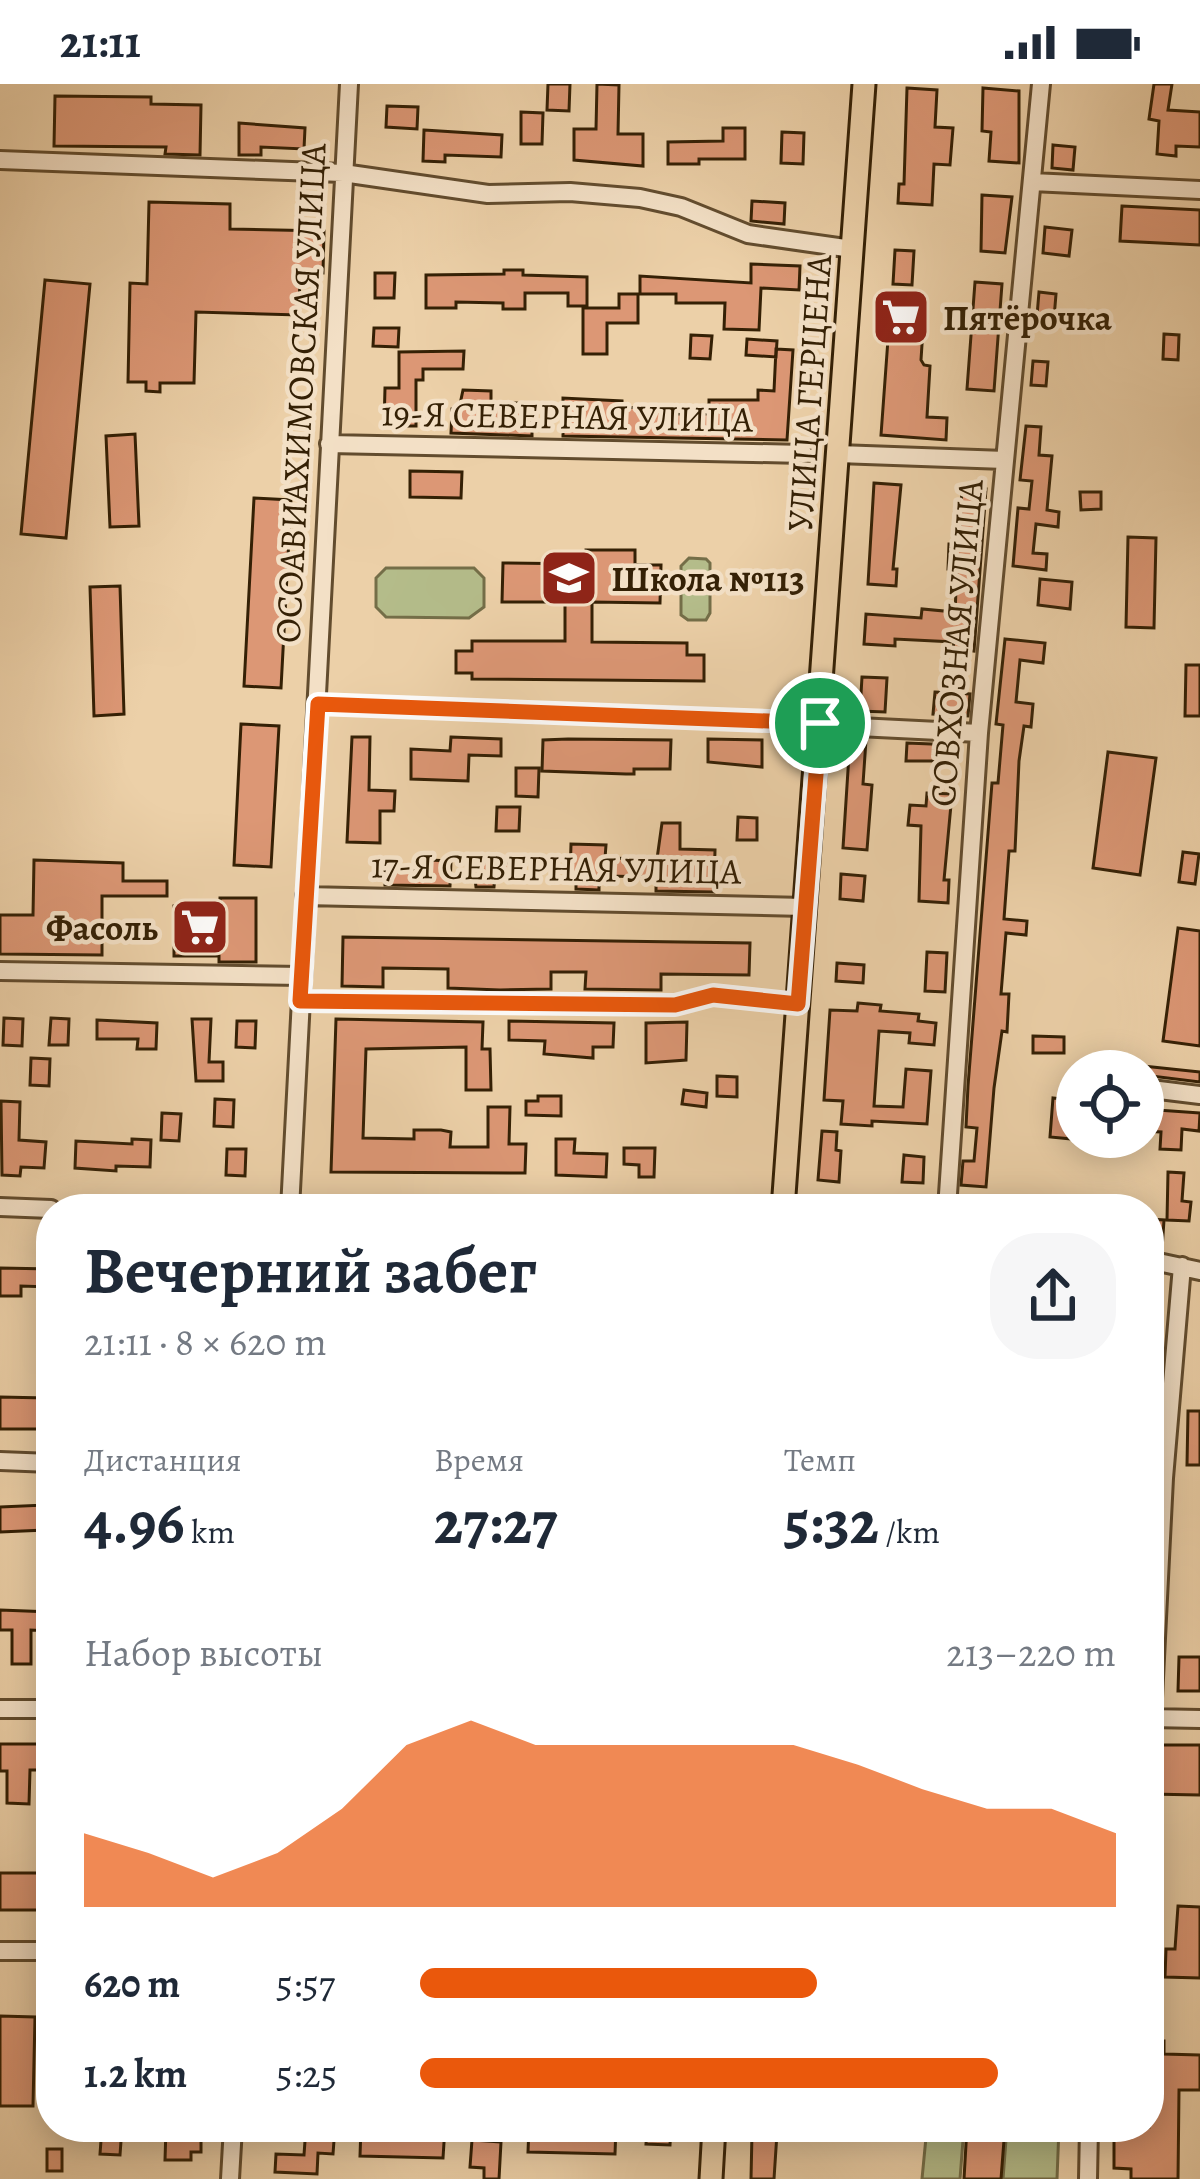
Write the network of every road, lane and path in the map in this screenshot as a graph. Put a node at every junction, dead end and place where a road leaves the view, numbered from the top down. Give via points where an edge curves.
1 (349, 84) edge
2 (864, 84) edge
3 (1041, 84) edge
4 (0, 160) edge
5 (343, 173) junction
6 (1032, 182) junction
7 (1200, 190) edge
8 (852, 248) junction
9 (329, 444) junction
10 (804, 454) dead end
11 (838, 454) junction
12 (1005, 460) junction
13 (318, 704) junction
14 (820, 723) junction
15 (858, 727) dead end
16 (979, 733) junction
17 (305, 896) junction
18 (805, 907) junction
19 (0, 971) edge
20 (302, 976) junction
21 (300, 1001) junction
22 (798, 1004) junction
23 (1164, 1091) edge
24 (1200, 1095) edge
25 (291, 1194) edge
26 (784, 1194) edge
27 (947, 1194) edge
28 (0, 1207) edge
29 (36, 1209) edge
30 (1191, 1268) edge
31 (1164, 1435) edge
32 (0, 1461) edge
33 (36, 1462) edge
34 (0, 1709) edge
35 (36, 1709) edge
36 (1164, 1718) edge
37 (1200, 1719) edge
38 (0, 1951) edge
39 (36, 1951) edge
40 (232, 2142) edge
41 (713, 2142) edge
42 (1089, 2142) edge
43 (230, 2179) edge
44 (711, 2179) edge
45 (1088, 2179) edge

1 - 5 street, ОСОАВИАХИМОВСКАЯ УЛИЦА
2 - 8 main road, УЛИЦА ГЕРЦЕНА
3 - 6 street, СОВХОЗНАЯ УЛИЦА
4 - 5 street
5 - 8 street via 488,194 640,198 748,234
5 - 9 street, ОСОАВИАХИМОВСКАЯ УЛИЦА
6 - 7 street
6 - 12 street, СОВХОЗНАЯ УЛИЦА
8 - 11 main road, УЛИЦА ГЕРЦЕНА
9 - 10 street, 19-Я СЕВЕРНАЯ УЛИЦА
9 - 13 street, ОСОАВИАХИМОВСКАЯ УЛИЦА
11 - 12 street
11 - 14 main road, УЛИЦА ГЕРЦЕНА
12 - 16 street, СОВХОЗНАЯ УЛИЦА
13 - 14 street
13 - 17 street, ОСОАВИАХИМОВСКАЯ УЛИЦА
14 - 18 main road, УЛИЦА ГЕРЦЕНА
15 - 16 street
16 - 27 street, СОВХОЗНАЯ УЛИЦА
17 - 18 street, 17-Я СЕВЕРНАЯ УЛИЦА
17 - 20 street, ОСОАВИАХИМОВСКАЯ УЛИЦА
18 - 22 main road, УЛИЦА ГЕРЦЕНА
19 - 20 street
20 - 21 street, ОСОАВИАХИМОВСКАЯ УЛИЦА
21 - 22 street via 675,1005 713,995
21 - 25 street, ОСОАВИАХИМОВСКАЯ УЛИЦА
22 - 26 main road, УЛИЦА ГЕРЦЕНА
23 - 24 street
28 - 29 street
30 - 31 street
32 - 33 street
34 - 35 street
36 - 37 street
38 - 39 street
40 - 43 street
41 - 44 main road
42 - 45 street

